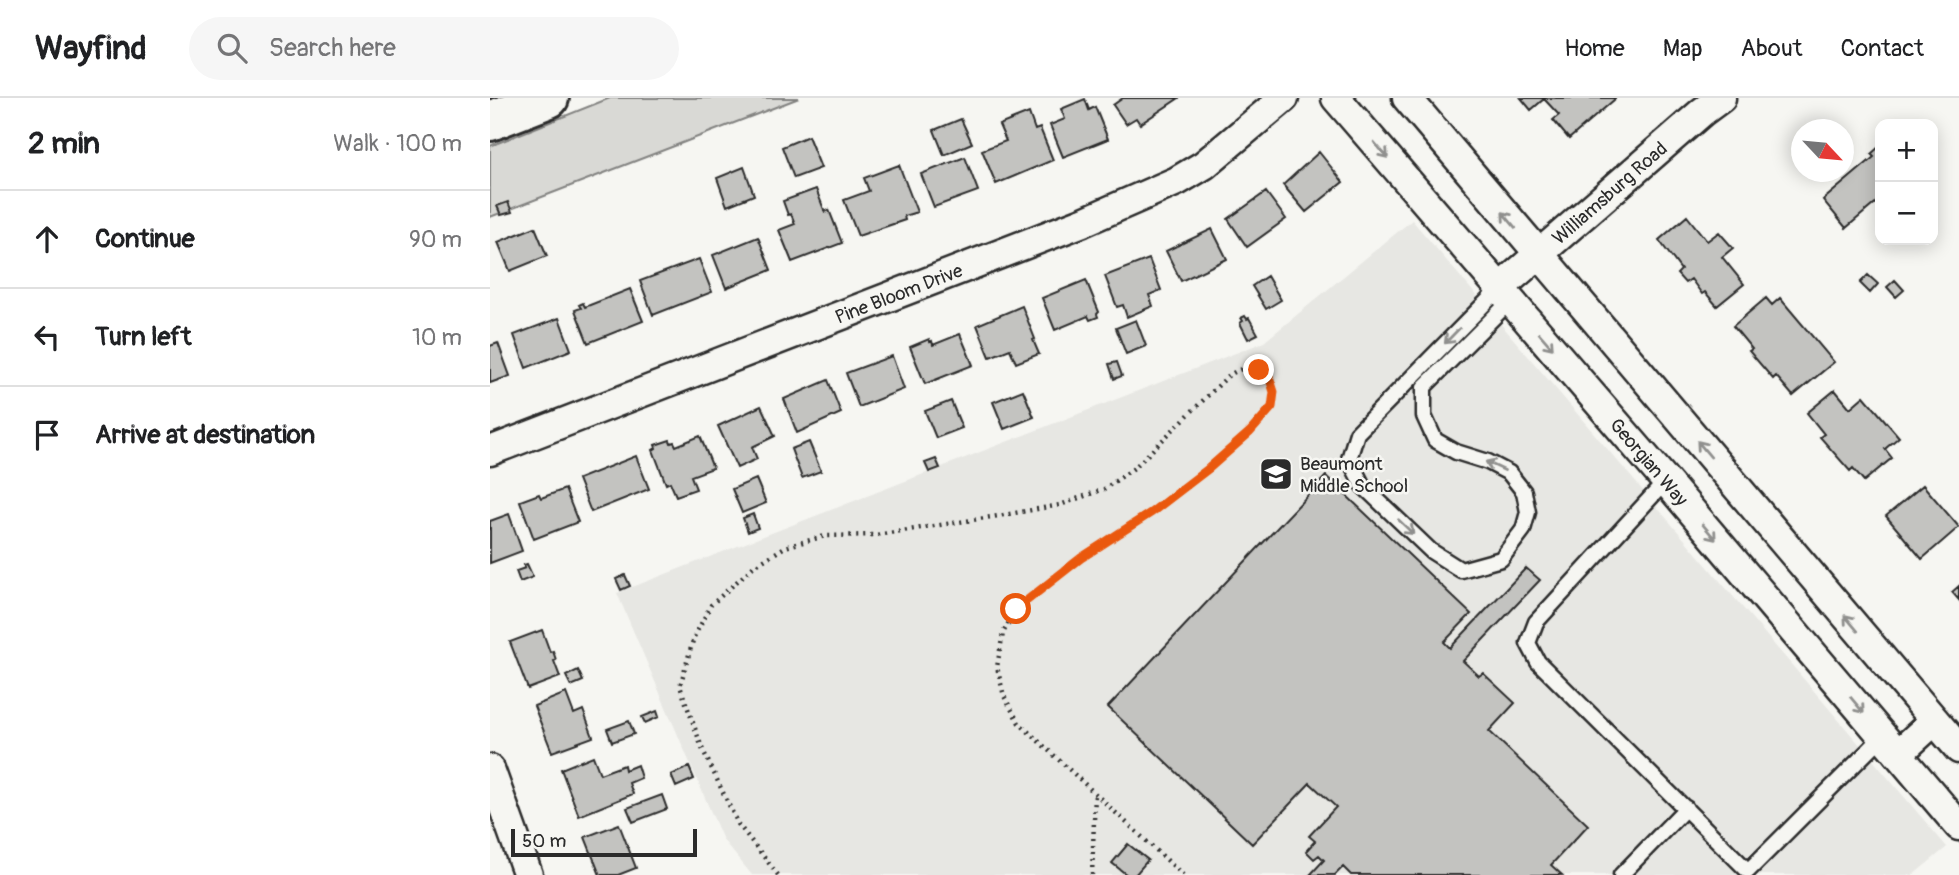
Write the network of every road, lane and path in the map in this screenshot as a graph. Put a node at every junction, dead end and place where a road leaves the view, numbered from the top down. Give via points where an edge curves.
1 (549, 98) edge
2 (1284, 98) edge
3 (1336, 98) edge
4 (1407, 98) edge
5 (1721, 98) edge
6 (490, 121) edge
7 (1538, 254) junction
8 (1506, 294) junction
9 (490, 451) edge
10 (1666, 481) junction
11 (1934, 721) junction
12 (1891, 745) junction
13 (1959, 749) edge
14 (490, 769) edge
15 (1095, 793) junction
16 (1686, 808) junction
17 (1959, 826) edge
18 (1746, 873) edge
19 (528, 875) edge
20 (778, 875) edge
21 (1092, 875) edge
22 (1183, 875) edge
23 (1621, 875) edge

1 - 6 highway
2 - 9 street, Pine Bloom Drive via 1204,165 1177,181 1083,222
3 -> 8 street, Georgian Way
7 -> 4 street
5 - 7 street, Williamsburg Road
7 - 8 street, Williamsburg Road
11 -> 7 street
8 -> 8 lane via 1357,433 1349,459 1363,486 1432,551 1461,570 1501,559 1523,530 1528,512 1524,492 1509,472 1435,440 1424,416 1424,387
8 -> 10 street, Georgian Way
10 -> 12 street, Georgian Way
10 - 16 lane via 1535,622 1528,643 1538,662
11 - 12 street
11 - 13 street
12 - 17 street, Georgian Way
12 - 18 lane
14 - 19 street
15 - 20 path via 1019,723 1004,696 997,667 1003,634 1016,609 1081,558 1152,512 1250,432 1272,407 1269,376 1259,370 1240,368 1228,376 1134,468 1104,489 1060,505 876,535 825,536 785,547 753,567 711,605 694,637 680,686 702,748 738,824
15 - 21 path
15 - 22 path
16 - 18 lane
16 - 23 lane

